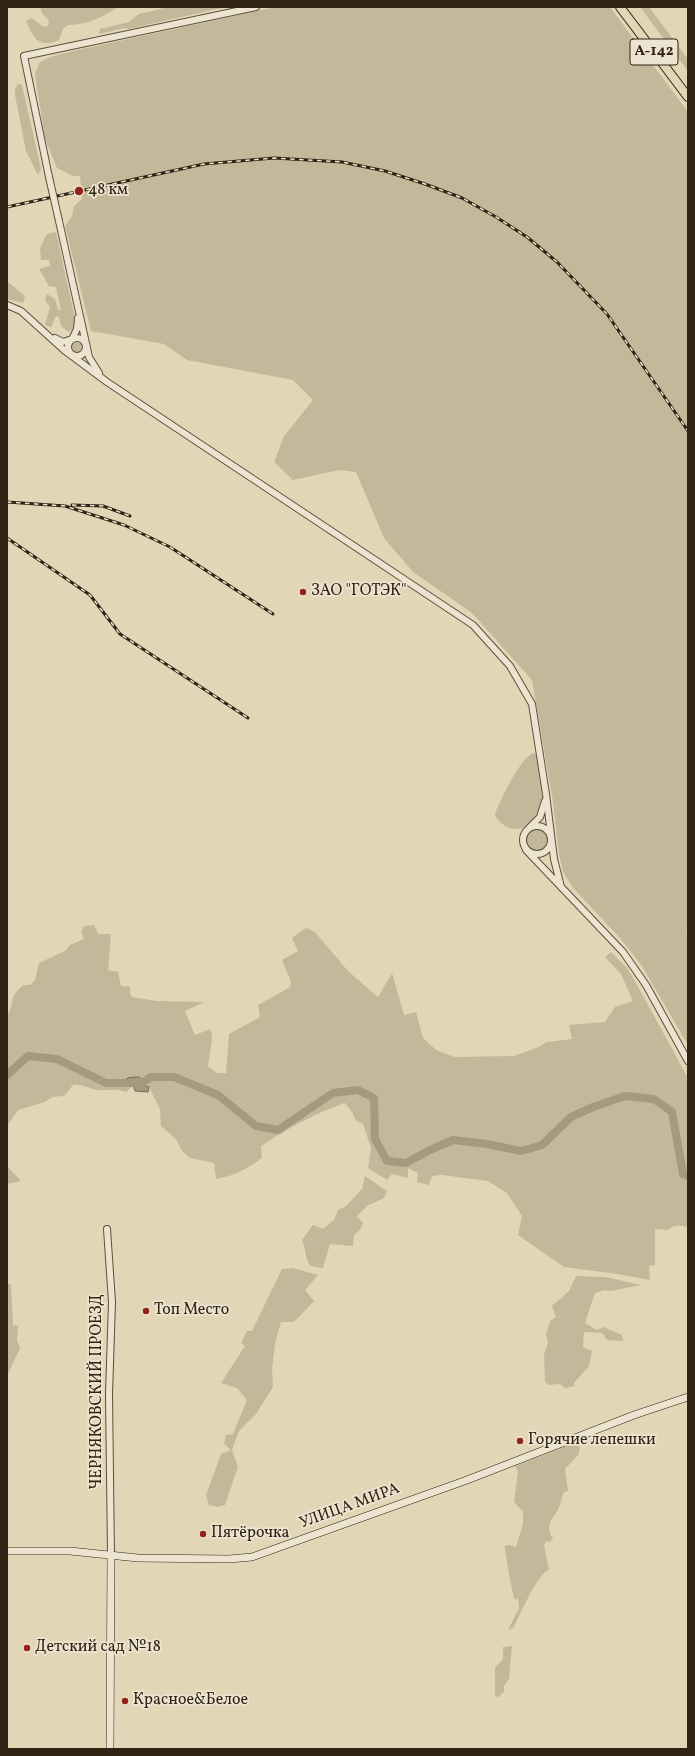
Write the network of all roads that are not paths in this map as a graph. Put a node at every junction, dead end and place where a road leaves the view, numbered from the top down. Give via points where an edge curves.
1 (256, 7) edge
2 (620, 7) edge
3 (688, 98) edge
4 (7, 305) edge
5 (78, 309) junction
6 (46, 332) junction
7 (72, 339) junction
8 (87, 345) junction
9 (71, 355) junction
10 (107, 382) junction
11 (546, 794) junction
12 (529, 828) junction
13 (551, 840) junction
14 (526, 850) junction
15 (561, 888) junction
16 (688, 1061) edge
17 (107, 1229) dead end
18 (688, 1397) edge
19 (7, 1552) edge
20 (111, 1556) junction
21 (110, 1749) edge

1 - 5 street, bridge via 24,56
2 - 3 highway, А-142
4 - 6 street via 22,311
5 - 7 street via 77,329
5 - 8 street
6 - 7 street via 61,342
6 - 9 street
7 - 8 street via 81,338
7 - 9 street via 68,346
8 - 9 street via 83,355
8 - 10 street via 93,366
9 - 10 street
10 - 11 street via 473,625 510,666 532,704
11 - 12 street via 542,814
11 - 13 street
12 - 13 street via 544,828
12 - 14 street via 523,838
13 - 14 street via 549,848 542,854
13 - 15 street
14 - 15 street
15 - 16 street via 606,933 636,970
17 - 20 street, ЧЕРНЯКОВСКИЙ ПРОЕЗД via 112,1302 109,1394
18 - 20 main road, УЛИЦА МИРА via 252,1557 229,1559
19 - 20 main road, УЛИЦА МИРА via 70,1551
20 - 21 main road

